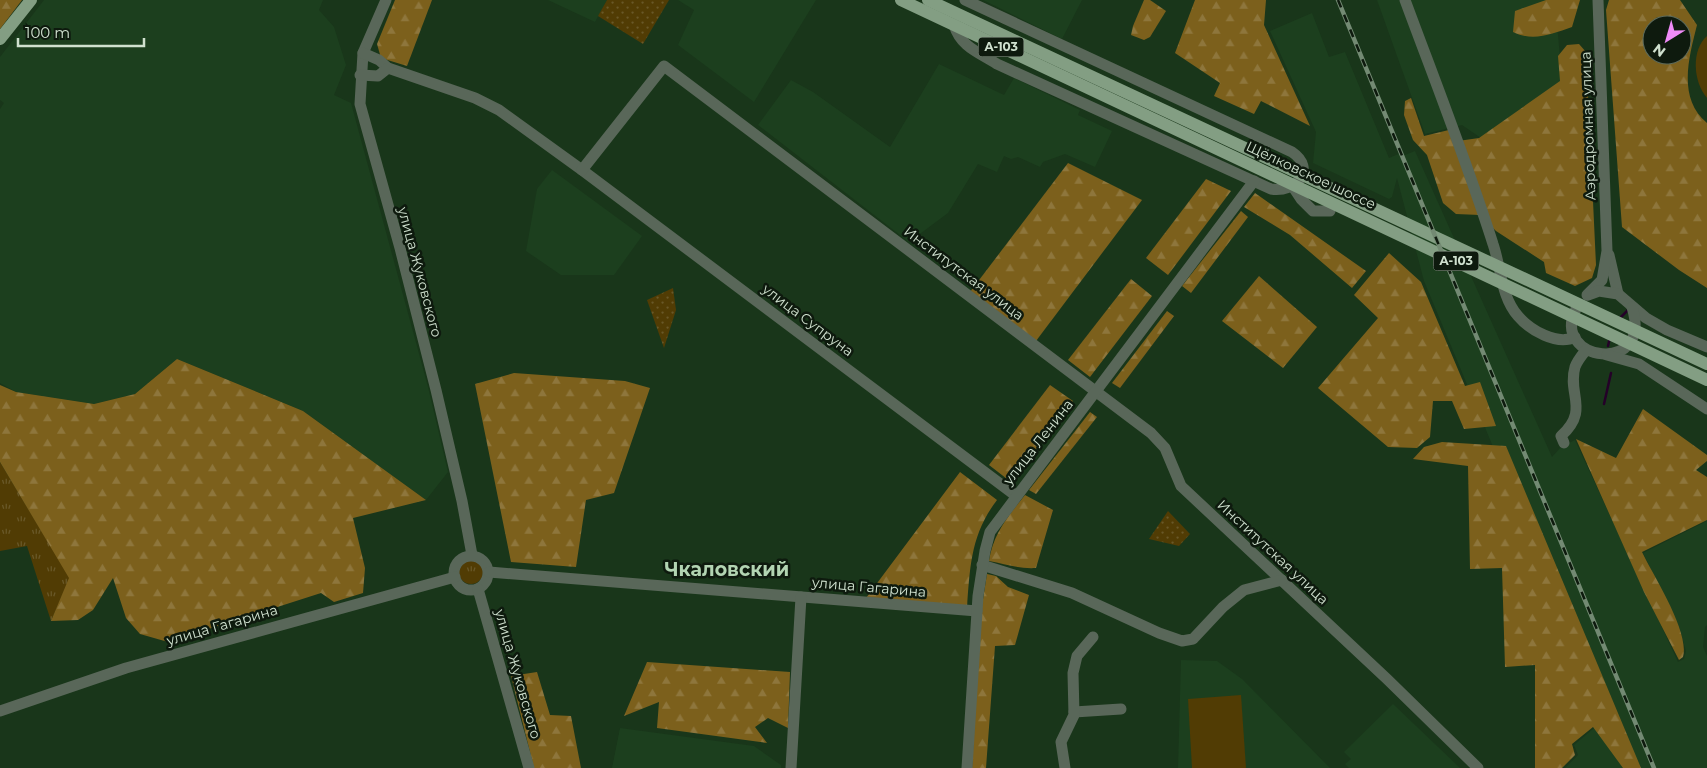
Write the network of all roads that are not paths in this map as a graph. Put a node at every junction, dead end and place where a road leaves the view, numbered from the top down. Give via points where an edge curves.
1 (30, 0) edge
2 (386, 0) edge
3 (901, 0) edge
4 (928, 0) edge
5 (965, 0) edge
6 (1404, 0) edge
7 (1598, 0) edge
8 (954, 25) junction
9 (0, 38) edge
10 (364, 53) junction
11 (388, 68) junction
12 (360, 75) junction
13 (1208, 137) junction
14 (582, 170) junction
15 (1254, 181) junction
16 (1293, 187) junction
17 (1330, 211) dead end
18 (1607, 251) junction
19 (1618, 294) junction
20 (1587, 295) junction
21 (1632, 307) junction
22 (1667, 330) junction
23 (1635, 332) junction
24 (1575, 337) junction
25 (1629, 344) junction
26 (1707, 347) edge
27 (1586, 350) junction
28 (1607, 355) junction
29 (1639, 364) junction
30 (1707, 364) edge
31 (1707, 380) edge
32 (1097, 392) junction
33 (1707, 409) edge
34 (1564, 443) dead end
35 (1015, 495) junction
36 (472, 555) junction
37 (982, 565) junction
38 (489, 572) junction
39 (455, 577) junction
40 (1282, 580) junction
41 (478, 589) junction
42 (801, 597) junction
43 (977, 611) junction
44 (1092, 637) dead end
45 (1121, 709) dead end
46 (0, 711) edge
47 (1074, 712) junction
48 (529, 768) edge
49 (790, 768) edge
50 (967, 768) edge
51 (1065, 768) edge
52 (1478, 768) edge

1 - 9 main road
2 - 10 street, улица Жуковского
3 - 8 main road, Щёлковское шоссе / А-103
4 - 13 main road, Щёлковское шоссе / А-103
5 - 16 street, А-103 via 1292,152 1303,165 1300,179
6 - 24 street via 1494,245 1508,300 1518,316 1534,330 1562,341
7 - 18 street, Аэродромная улица
8 - 13 main road, Щёлковское шоссе / А-103
8 - 15 street, А-103 via 964,44 997,64
10 - 11 street
10 - 12 street, улица Жуковского
11 - 12 street via 378,76
11 - 14 street via 475,98 499,110
12 - 36 street, улица Жуковского via 362,118 434,381
13 - 30 main road, Щёлковское шоссе / А-103
13 - 31 main road, Щёлковское шоссе / А-103
14 - 32 street, Институтская улица via 664,66
14 - 35 street, улица Супруна
15 - 16 street, А-103 via 1279,191
15 - 32 street, улица Ленина
16 - 17 street via 1313,211
18 - 19 street
18 - 20 street via 1602,280
19 - 20 street via 1599,291
19 - 21 street
20 - 24 street via 1573,314
21 - 22 street
21 - 23 street
22 - 23 street
22 - 26 street
23 - 25 street
24 - 27 street
25 - 28 street via 1619,352
25 - 29 street
27 - 28 street
27 - 34 street via 1575,368 1576,410 1574,422 1561,436
28 - 29 street
29 - 33 street
32 - 35 street, улица Ленина
32 - 40 street, Институтская улица via 1151,432 1165,448 1181,486
35 - 37 street, улица Ленина via 990,532
36 - 38 street via 485,562
36 - 39 street via 458,562
37 - 40 street via 1072,593 1159,634 1182,641 1193,639 1244,590
37 - 43 street, улица Ленина
38 - 41 street via 486,582
38 - 42 street, улица Гагарина
39 - 41 street via 461,586
39 - 46 street, улица Гагарина via 126,668
40 - 52 street, Институтская улица
41 - 48 street, улица Жуковского
42 - 43 street, улица Гагарина
42 - 49 street
43 - 50 street, улица Ленина
44 - 47 street via 1077,656 1073,673
45 - 47 street
47 - 51 street via 1061,742

